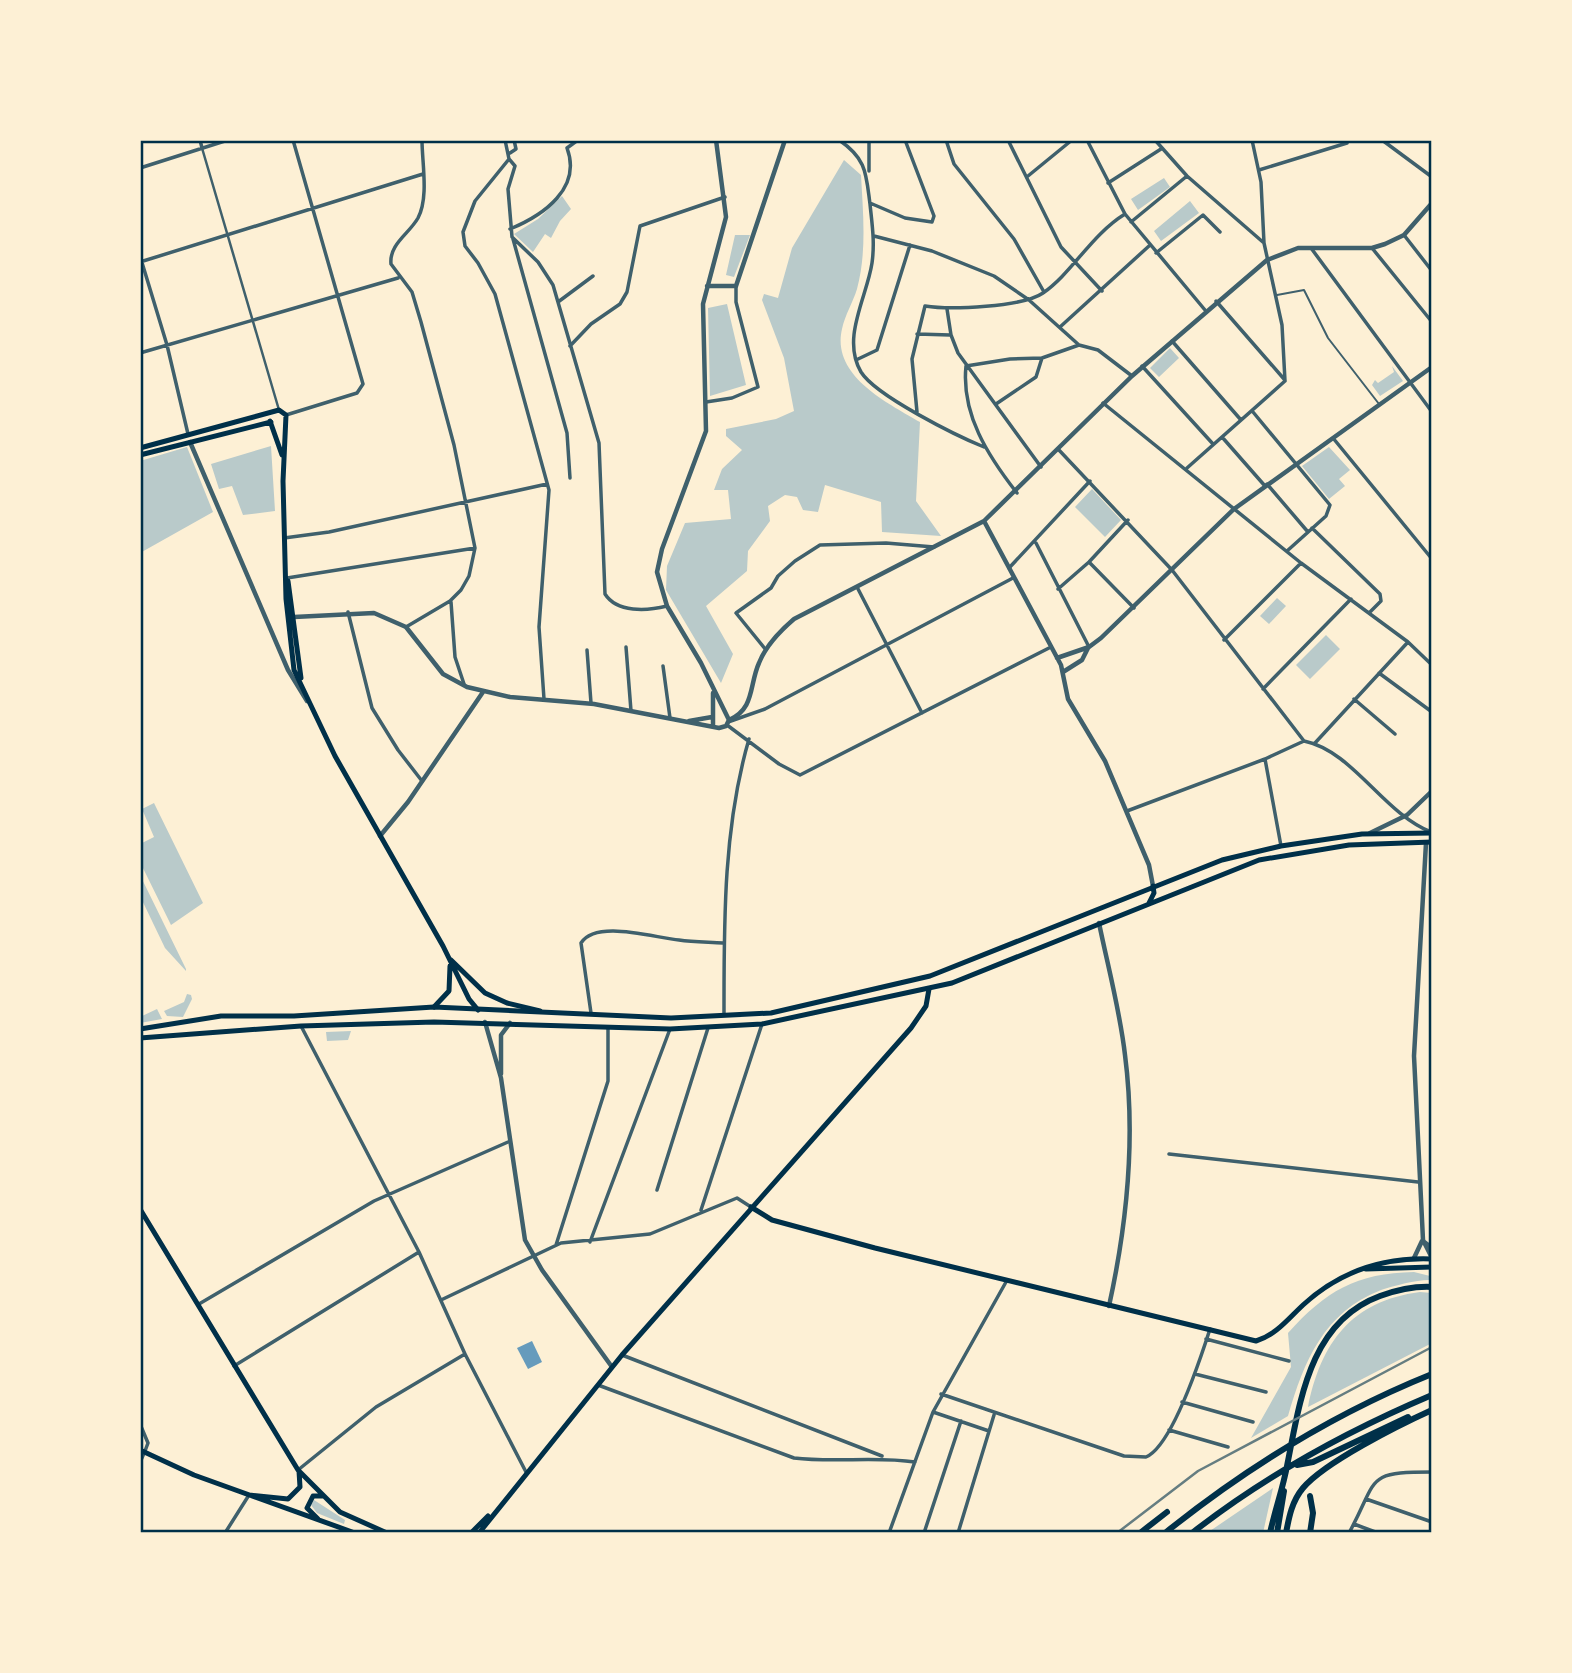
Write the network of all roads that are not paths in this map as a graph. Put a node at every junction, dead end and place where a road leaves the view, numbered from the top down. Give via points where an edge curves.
1 (200, 140) edge
2 (228, 140) edge
3 (293, 140) edge
4 (422, 140) edge
5 (505, 140) edge
6 (514, 140) edge
7 (578, 140) edge
8 (716, 140) edge
9 (785, 140) edge
10 (839, 140) edge
11 (869, 140) edge
12 (905, 140) edge
13 (946, 140) edge
14 (1007, 140) edge
15 (1072, 140) edge
16 (1087, 140) edge
17 (1155, 140) edge
18 (1252, 140) edge
19 (1382, 140) edge
20 (1347, 143) dead end
21 (202, 148) junction
22 (1161, 149) junction
23 (510, 153) junction
24 (509, 159) junction
25 (140, 168) edge
26 (1259, 170) junction
27 (869, 173) junction
28 (423, 174) junction
29 (1028, 176) junction
30 (1187, 176) junction
31 (1432, 177) edge
32 (1108, 183) junction
33 (725, 196) junction
34 (1432, 202) edge
35 (870, 203) junction
36 (313, 210) junction
37 (1125, 214) junction
38 (1131, 222) junction
39 (510, 229) junction
40 (1220, 232) dead end
41 (1404, 235) junction
42 (228, 236) junction
43 (874, 236) junction
44 (512, 237) junction
45 (1264, 243) junction
46 (910, 245) junction
47 (1150, 245) junction
48 (1310, 247) junction
49 (1372, 248) junction
50 (1156, 253) junction
51 (141, 259) edge
52 (1074, 260) junction
53 (1267, 260) junction
54 (1432, 271) edge
55 (593, 276) dead end
56 (398, 278) junction
57 (707, 286) junction
58 (736, 286) junction
59 (1102, 291) junction
60 (1044, 292) junction
61 (1277, 295) junction
62 (339, 297) junction
63 (1029, 300) junction
64 (1216, 301) junction
65 (558, 302) junction
66 (947, 309) junction
67 (1205, 310) junction
68 (254, 319) junction
69 (1432, 322) edge
70 (1060, 327) junction
71 (917, 334) junction
72 (951, 335) junction
73 (1171, 340) junction
74 (167, 345) junction
75 (1079, 345) junction
76 (570, 346) junction
77 (140, 353) edge
78 (1042, 358) junction
79 (856, 360) junction
80 (966, 366) junction
81 (1142, 366) junction
82 (1432, 368) edge
83 (1132, 376) junction
84 (1285, 381) junction
85 (1410, 384) junction
86 (706, 402) junction
87 (1103, 403) junction
88 (996, 404) junction
89 (1379, 404) junction
90 (279, 411) junction
91 (1252, 411) junction
92 (917, 412) junction
93 (1432, 412) edge
94 (270, 413) junction
95 (286, 415) junction
96 (1241, 420) junction
97 (271, 422) junction
98 (188, 434) junction
99 (1222, 437) junction
100 (1332, 437) junction
101 (190, 441) junction
102 (1213, 444) junction
103 (984, 447) junction
104 (140, 448) edge
105 (1058, 449) junction
106 (140, 455) edge
107 (283, 458) junction
108 (1296, 463) junction
109 (1041, 467) junction
110 (1187, 468) junction
111 (570, 478) dead end
112 (1090, 481) junction
113 (547, 484) junction
114 (1266, 485) junction
115 (1017, 493) junction
116 (466, 501) junction
117 (1234, 509) junction
118 (1128, 520) junction
119 (984, 521) junction
120 (1310, 530) junction
121 (284, 538) junction
122 (1035, 542) junction
123 (934, 547) junction
124 (475, 548) junction
125 (1287, 551) junction
126 (1432, 559) edge
127 (1089, 562) junction
128 (1301, 563) junction
129 (1009, 568) junction
130 (1172, 570) junction
131 (287, 578) junction
132 (1013, 579) junction
133 (856, 584) junction
134 (1058, 589) junction
135 (1350, 599) junction
136 (450, 601) junction
137 (667, 606) junction
138 (1134, 608) junction
139 (348, 612) junction
140 (1369, 612) junction
141 (291, 618) junction
142 (406, 627) junction
143 (1224, 640) junction
144 (1408, 642) junction
145 (887, 643) junction
146 (626, 647) dead end
147 (1088, 647) junction
148 (1049, 648) junction
149 (587, 650) dead end
150 (766, 650) junction
151 (1057, 658) junction
152 (1432, 665) edge
153 (663, 666) dead end
154 (1063, 673) junction
155 (1379, 673) junction
156 (465, 686) junction
157 (1263, 689) junction
158 (483, 692) junction
159 (713, 692) junction
160 (544, 699) junction
161 (1354, 699) junction
162 (307, 701) junction
163 (591, 703) junction
164 (631, 711) junction
165 (1432, 712) edge
166 (922, 713) junction
167 (713, 716) junction
168 (670, 718) junction
169 (728, 720) junction
170 (688, 721) junction
171 (713, 726) junction
172 (1395, 734) dead end
173 (749, 739) junction
174 (1304, 741) junction
175 (1315, 743) junction
176 (1265, 759) junction
177 (422, 781) junction
178 (1432, 791) edge
179 (1128, 811) junction
180 (1403, 818) junction
181 (1432, 833) edge
182 (1369, 834) junction
183 (379, 836) junction
184 (1429, 842) edge
185 (1281, 846) junction
186 (1153, 886) junction
187 (1149, 903) junction
188 (1099, 923) junction
189 (1047, 930) junction
190 (723, 943) junction
191 (1053, 944) junction
192 (450, 960) junction
193 (916, 981) junction
194 (929, 989) junction
195 (435, 1007) junction
196 (478, 1010) junction
197 (550, 1014) junction
198 (294, 1016) junction
199 (591, 1016) junction
200 (723, 1017) junction
201 (485, 1022) junction
202 (511, 1022) junction
203 (762, 1024) junction
204 (301, 1026) junction
205 (608, 1026) junction
206 (670, 1028) junction
207 (708, 1028) junction
208 (140, 1029) edge
209 (140, 1038) edge
210 (501, 1078) junction
211 (508, 1142) junction
212 (1169, 1154) dead end
213 (1418, 1182) junction
214 (657, 1190) dead end
215 (389, 1195) junction
216 (751, 1207) junction
217 (140, 1209) edge
218 (701, 1210) junction
219 (1423, 1240) junction
220 (590, 1242) junction
221 (556, 1245) junction
222 (1432, 1248) edge
223 (419, 1252) junction
224 (532, 1255) junction
225 (1414, 1258) junction
226 (1432, 1259) edge
227 (1432, 1267) edge
228 (1362, 1269) junction
229 (1006, 1282) junction
230 (1431, 1287) edge
231 (441, 1300) junction
232 (197, 1306) junction
233 (1109, 1307) junction
234 (1209, 1329) junction
235 (1206, 1339) junction
236 (465, 1354) junction
237 (622, 1355) junction
238 (1289, 1361) dead end
239 (234, 1366) junction
240 (612, 1367) junction
241 (1195, 1374) junction
242 (1432, 1374) edge
243 (597, 1385) junction
244 (1266, 1392) dead end
245 (942, 1394) junction
246 (1432, 1395) edge
247 (1182, 1402) junction
248 (1432, 1409) edge
249 (933, 1412) junction
250 (994, 1414) junction
251 (961, 1421) junction
252 (1253, 1422) dead end
253 (140, 1424) edge
254 (1169, 1430) junction
255 (989, 1432) junction
256 (1228, 1447) dead end
257 (142, 1451) edge
258 (884, 1457) junction
259 (140, 1461) edge
260 (915, 1462) junction
261 (1291, 1466) junction
262 (298, 1470) junction
263 (526, 1472) junction
264 (1432, 1472) edge
265 (1285, 1475) junction
266 (249, 1495) junction
267 (322, 1496) junction
268 (1310, 1496) dead end
269 (1366, 1499) junction
270 (493, 1512) junction
271 (1167, 1512) dead end
272 (319, 1521) junction
273 (1432, 1522) edge
274 (1354, 1524) junction
275 (225, 1533) edge
276 (355, 1533) edge
277 (387, 1533) edge
278 (471, 1533) edge
279 (479, 1533) edge
280 (889, 1533) edge
281 (924, 1533) edge
282 (958, 1533) edge
283 (1140, 1533) edge
284 (1164, 1533) edge
285 (1192, 1533) edge
286 (1270, 1533) edge
287 (1277, 1533) edge
288 (1286, 1533) edge
289 (1310, 1533) edge
290 (1349, 1533) edge
291 (1378, 1533) edge

1 - 21 street
2 - 21 street
3 - 36 street
4 - 28 street
5 - 23 street
6 - 23 street via 516,149
7 - 39 street via 567,148 573,165 564,191 544,210
8 - 33 street
9 - 58 street
10 - 27 street
11 - 27 street
12 - 35 street via 934,216 929,223 919,222
13 - 60 street via 954,164 1014,239
14 - 29 street
15 - 29 street
16 - 32 street
17 - 22 street
18 - 26 street
19 - 31 street
20 - 26 street
21 - 25 street
21 - 42 street
22 - 30 street
22 - 32 street
23 - 24 street
24 - 39 street via 515,166 508,189
24 - 113 street via 466,218 465,246 495,294
26 - 45 street
27 - 35 street
28 - 36 street
28 - 56 street via 418,218 390,256
29 - 52 street via 1061,247
30 - 38 street
30 - 45 street
32 - 37 street
33 - 57 street via 726,217
33 - 76 street via 640,226 627,292 620,304
34 - 41 street
35 - 43 street
36 - 42 street
36 - 62 street
37 - 38 street
37 - 52 street
38 - 47 street
39 - 44 street
40 - 50 street via 1203,215
41 - 49 street
41 - 54 street
42 - 51 street
42 - 68 street
43 - 46 street
43 - 79 street via 854,334
44 - 65 street via 538,262
44 - 111 street via 567,433
45 - 53 street
46 - 63 street via 994,276
46 - 79 street via 877,350
47 - 50 street
47 - 59 street
48 - 49 street
48 - 53 street
48 - 85 street
49 - 69 street
50 - 67 street
51 - 74 street
52 - 59 street
52 - 60 street
53 - 61 street
53 - 64 street
55 - 65 street
56 - 62 street
56 - 116 street via 412,292
57 - 58 street
57 - 86 street via 702,317
58 - 86 street via 758,387
59 - 70 street
60 - 63 street
61 - 84 street
61 - 89 lane via 1304,290 1328,338
62 - 68 street
62 - 95 street via 362,378 361,389
63 - 66 street
63 - 70 street
64 - 67 street
64 - 84 street
65 - 76 street
66 - 71 street via 925,306
66 - 72 street
67 - 73 street
68 - 74 street
68 - 90 street
70 - 75 street
71 - 72 street
71 - 92 street via 912,359
72 - 80 street
73 - 81 street
73 - 96 street
74 - 77 street
74 - 98 street
75 - 78 street
75 - 83 street via 1098,350
76 - 137 street via 599,443 605,594 624,608
78 - 80 street
78 - 88 street via 1036,377
79 - 92 street via 869,382
80 - 88 street
80 - 103 street via 964,387
81 - 83 street
81 - 102 street
82 - 85 street
83 - 87 street
84 - 91 street
85 - 89 street
85 - 93 street
86 - 137 street via 701,452 658,561 658,585
87 - 105 street
87 - 110 street
88 - 109 street
89 - 100 street
90 - 94 main road
90 - 95 main road
91 - 96 street
91 - 108 street
92 - 103 street
94 - 97 main road
94 - 98 main road
95 - 107 main road
96 - 99 street
97 - 101 main road
97 - 107 main road
98 - 101 main road
98 - 104 main road
99 - 102 street
99 - 114 street
100 - 108 street
100 - 126 street
101 - 106 main road
101 - 162 street via 288,670
102 - 110 street
103 - 115 street
105 - 109 street
105 - 112 street
107 - 121 main road
108 - 114 street
108 - 120 street via 1330,505 1329,512
109 - 115 street
110 - 117 street
112 - 118 street
112 - 122 street
113 - 116 street
113 - 160 street via 549,516 539,627
114 - 117 street
114 - 120 street
115 - 119 street
116 - 121 street
116 - 124 street
117 - 125 street
117 - 130 street
118 - 127 street
118 - 130 street
119 - 123 street
119 - 129 street
120 - 125 street
120 - 140 street via 1380,594 1381,601
121 - 131 main road
122 - 129 street
122 - 134 street
123 - 133 street
123 - 150 street via 852,543 811,550 736,613
124 - 131 street
124 - 136 street via 469,576
125 - 128 street
127 - 134 street
127 - 138 street
128 - 135 street
128 - 143 street
129 - 132 street
130 - 138 street
130 - 143 street
131 - 141 main road
132 - 145 street
132 - 148 street
133 - 145 street
133 - 150 street via 794,619
134 - 147 street
135 - 140 street
135 - 157 street
136 - 142 street
136 - 156 street via 455,657
137 - 159 street
138 - 147 street
139 - 141 street
139 - 142 street via 374,613
139 - 177 street via 372,708
140 - 144 street
141 - 162 main road
142 - 156 street via 443,674
143 - 157 street
144 - 152 street
144 - 155 street
145 - 166 street
145 - 169 street via 765,709
146 - 164 street
147 - 151 street
147 - 154 street via 1082,660
148 - 151 street
148 - 166 street
149 - 163 street
150 - 169 street via 747,705
151 - 154 street
153 - 168 street
154 - 179 street via 1068,699
155 - 161 street
155 - 165 street
156 - 158 street
157 - 174 street
158 - 160 street
158 - 177 street
159 - 167 street
159 - 169 street
160 - 163 street
161 - 172 street
161 - 175 street
162 - 183 main road
163 - 164 street
164 - 168 street
166 - 173 street via 800,775
167 - 169 street via 721,712
167 - 170 street
167 - 171 street
168 - 170 street
169 - 171 street via 721,729
169 - 173 street
170 - 171 street
173 - 190 street via 736,797
174 - 175 street
174 - 176 street
175 - 180 street
176 - 179 street
176 - 185 street
177 - 183 street
178 - 180 street
179 - 186 street
180 - 181 street
180 - 182 street
181 - 182 main road
182 - 185 main road
183 - 192 main road
184 - 187 main road via 1366,843 1283,855 1237,867
184 - 213 street via 1413,1056
185 - 186 main road via 1222,860
186 - 187 main road
186 - 189 main road
187 - 188 main road
188 - 191 main road
188 - 233 street via 1125,1052 1130,1162 1123,1237
189 - 191 main road
189 - 193 main road
190 - 199 street via 636,931 586,936 581,943
190 - 200 street
191 - 194 main road
192 - 195 main road via 449,991
192 - 196 main road
192 - 197 main road via 485,993
193 - 194 main road
193 - 200 main road via 771,1013
194 - 203 main road
194 - 216 main road via 926,1006 911,1028
195 - 196 main road
195 - 198 main road
196 - 197 main road
196 - 201 main road
197 - 199 main road
198 - 204 main road
198 - 208 main road via 222,1016
199 - 200 main road
201 - 202 main road
201 - 204 main road
201 - 210 street
202 - 205 main road
202 - 210 street via 501,1035
203 - 207 main road
203 - 218 street
204 - 209 main road
204 - 215 street
205 - 206 main road
205 - 221 street via 608,1081
206 - 207 main road
206 - 220 street
207 - 214 street
210 - 211 street
211 - 215 street
211 - 224 street via 523,1232
212 - 213 street
213 - 219 street
215 - 223 street
215 - 232 street
216 - 218 street via 737,1198
216 - 229 main road via 781,1223
216 - 237 main road
217 - 232 main road
218 - 220 street via 650,1234
219 - 222 street
219 - 225 street
219 - 226 street
220 - 221 street
221 - 224 street
223 - 231 street
223 - 239 street
224 - 231 street
224 - 240 street
225 - 226 main road
225 - 228 main road via 1387,1260
227 - 228 main road
228 - 234 main road via 1318,1292 1270,1337 1256,1342
229 - 233 main road
229 - 245 street
230 - 265 highway via 1374,1298 1340,1320 1315,1357
231 - 236 street
232 - 239 main road
233 - 234 main road
234 - 235 street
235 - 238 street
235 - 241 street
236 - 262 street via 376,1407
236 - 263 street
237 - 240 main road
237 - 258 street
239 - 262 main road
240 - 243 main road
241 - 244 street
241 - 247 street
242 - 284 highway via 1283,1448
243 - 258 street via 794,1458
243 - 263 main road
245 - 249 street
245 - 250 street
246 - 261 highway
247 - 252 street
247 - 254 street
248 - 261 highway via 1313,1462
248 - 288 highway via 1308,1482 1295,1499
249 - 251 street
249 - 260 street
250 - 254 street via 1135,1458 1154,1454
250 - 255 street
251 - 255 street
251 - 281 street
253 - 257 street via 148,1443
254 - 256 street
255 - 282 street
257 - 259 street
257 - 266 main road
258 - 260 street
260 - 280 street
261 - 285 highway
262 - 266 main road via 300,1487 288,1499
262 - 267 main road
263 - 270 main road
264 - 269 street via 1385,1473
265 - 286 highway
265 - 287 highway
266 - 272 main road
266 - 275 street
267 - 272 main road via 313,1496 307,1503
267 - 277 main road via 348,1518
268 - 289 highway
269 - 273 street
269 - 274 street
270 - 278 main road
270 - 279 main road
271 - 283 highway
272 - 276 main road
274 - 290 street
274 - 291 street

